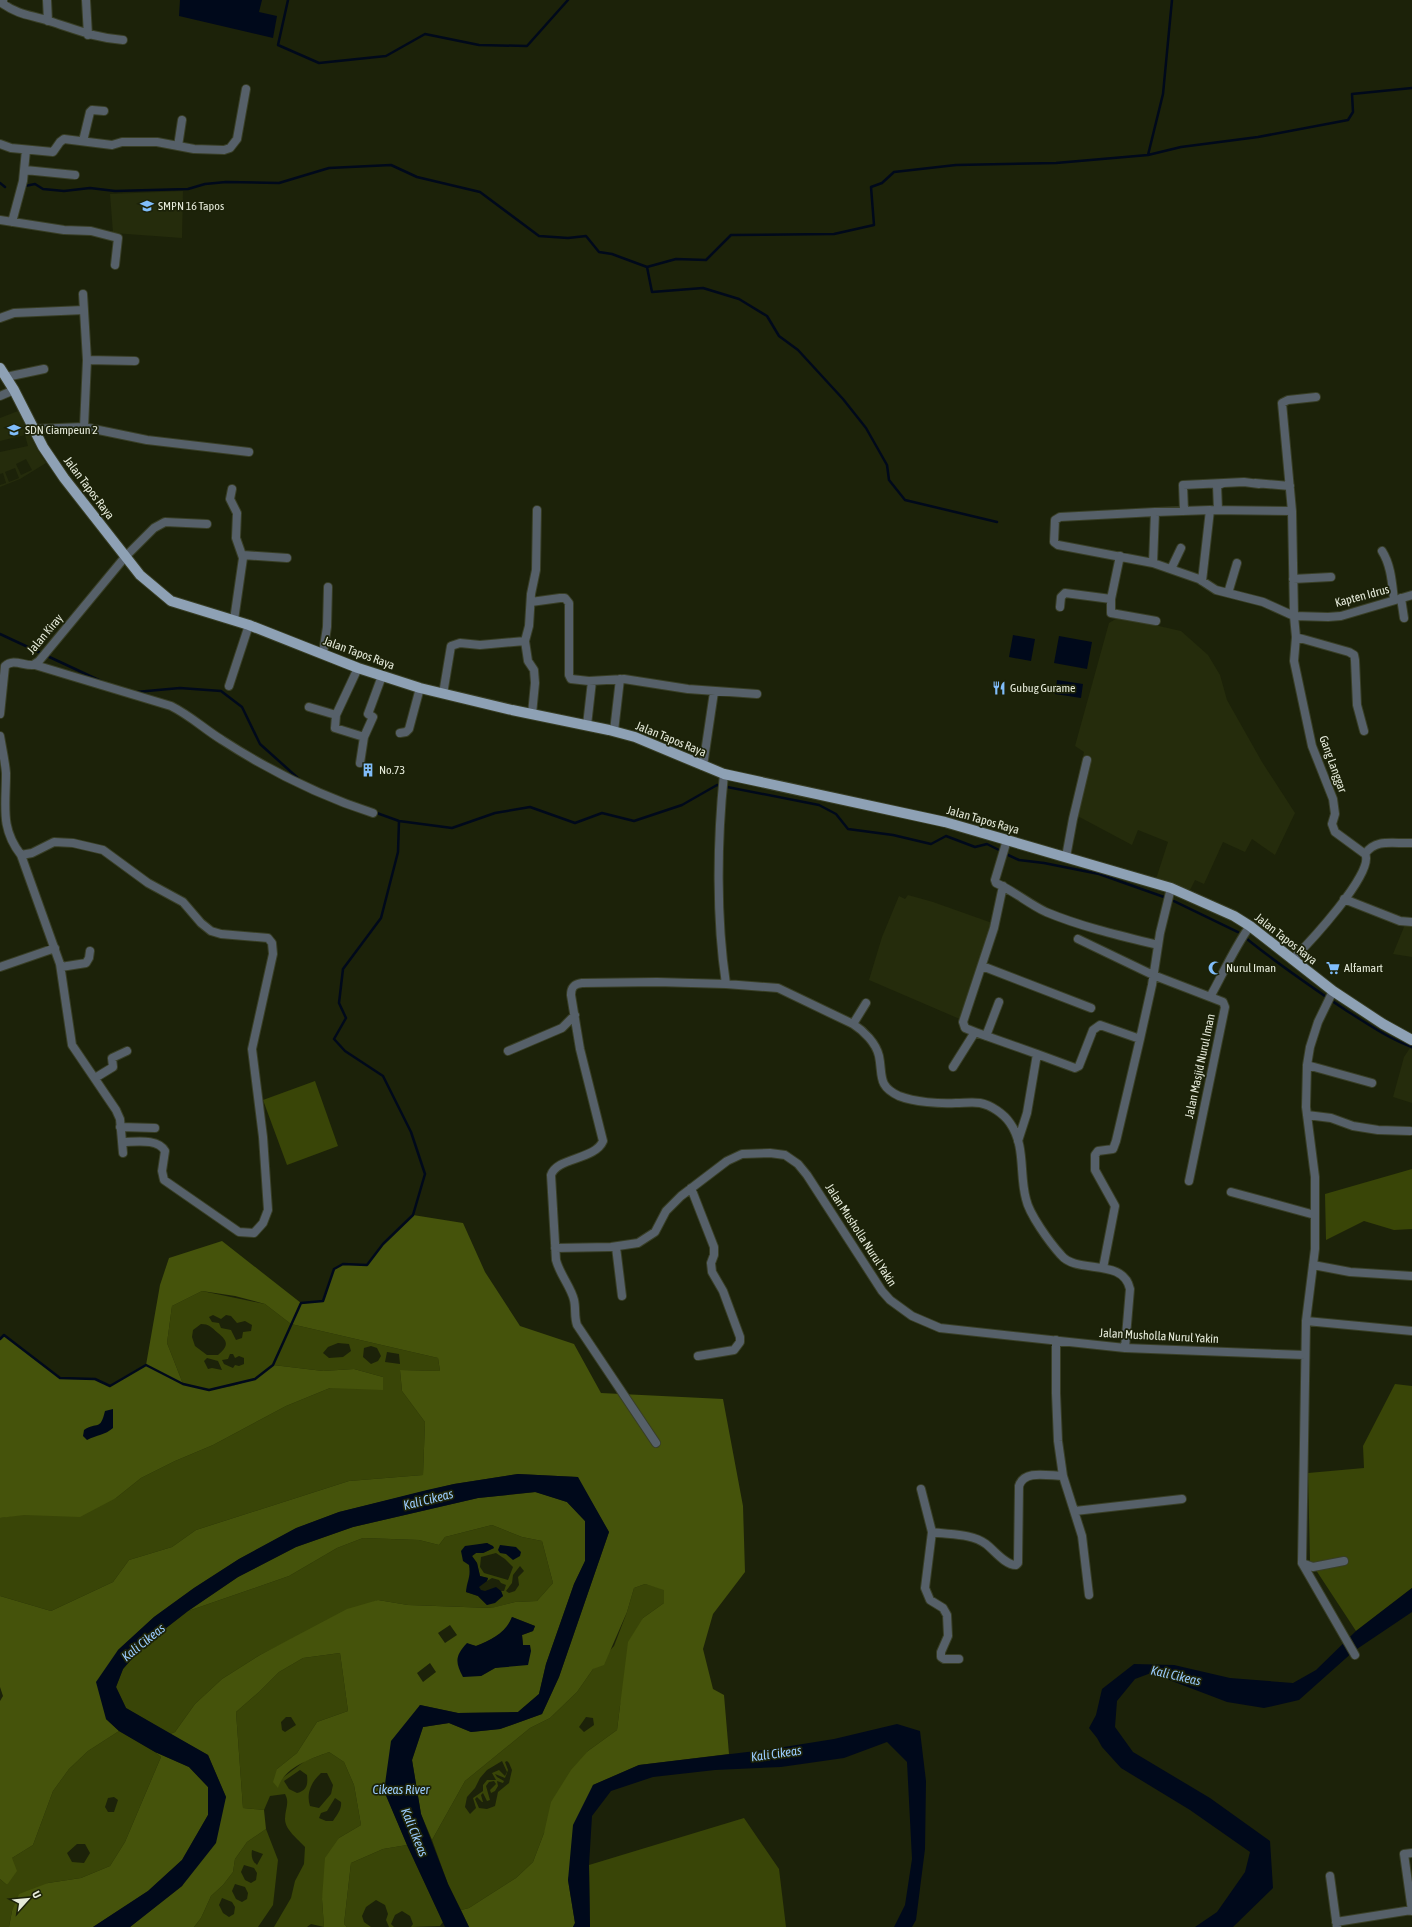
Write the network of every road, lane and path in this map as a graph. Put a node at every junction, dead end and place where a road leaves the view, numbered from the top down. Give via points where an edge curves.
1 (3, 0) edge
2 (47, 0) edge
3 (86, 0) edge
4 (48, 21) junction
5 (88, 36) junction
6 (123, 40) dead end
7 (246, 89) dead end
8 (104, 111) dead end
9 (182, 120) dead end
10 (83, 141) junction
11 (0, 144) edge
12 (178, 146) junction
13 (26, 150) junction
14 (25, 170) junction
15 (75, 175) dead end
16 (0, 220) edge
17 (12, 222) junction
18 (115, 265) dead end
19 (83, 294) dead end
20 (84, 310) junction
21 (0, 318) edge
22 (87, 360) junction
23 (135, 361) dead end
24 (0, 368) edge
25 (44, 369) dead end
26 (6, 377) junction
27 (14, 390) junction
28 (0, 396) edge
29 (1316, 397) dead end
30 (84, 428) junction
31 (33, 429) junction
32 (249, 452) dead end
33 (1259, 484) junction
34 (1290, 486) junction
35 (232, 489) dead end
36 (537, 510) dead end
37 (1214, 510) junction
38 (1292, 510) junction
39 (1184, 511) junction
40 (1155, 512) junction
41 (207, 524) dead end
42 (1181, 548) dead end
43 (1382, 551) dead end
44 (242, 555) junction
45 (1120, 556) junction
46 (125, 557) junction
47 (287, 558) dead end
48 (1153, 563) junction
49 (1237, 563) dead end
50 (1171, 569) junction
51 (1331, 577) dead end
52 (1293, 579) junction
53 (1202, 580) junction
54 (328, 587) dead end
55 (1228, 593) junction
56 (1412, 595) edge
57 (1111, 599) junction
58 (1398, 599) junction
59 (531, 602) junction
60 (1060, 607) dead end
61 (1294, 616) junction
62 (1404, 618) dead end
63 (234, 620) junction
64 (1156, 621) dead end
65 (249, 625) junction
66 (1296, 637) junction
67 (525, 641) junction
68 (323, 654) junction
69 (37, 663) junction
70 (358, 668) junction
71 (382, 676) junction
72 (620, 679) junction
73 (592, 681) junction
74 (229, 686) dead end
75 (420, 688) junction
76 (714, 692) junction
77 (443, 694) junction
78 (757, 694) dead end
79 (309, 707) dead end
80 (0, 714) edge
81 (532, 714) junction
82 (336, 715) junction
83 (587, 725) junction
84 (614, 731) junction
85 (1364, 731) dead end
86 (400, 733) dead end
87 (0, 736) edge
88 (364, 737) junction
89 (1087, 760) dead end
90 (360, 762) dead end
91 (703, 766) junction
92 (723, 779) junction
93 (3, 781) edge
94 (374, 814) dead end
95 (2, 831) edge
96 (1412, 843) edge
97 (1006, 844) junction
98 (1364, 854) junction
99 (21, 855) junction
100 (1066, 857) junction
101 (1003, 886) junction
102 (1171, 888) junction
103 (1344, 899) junction
104 (1412, 922) edge
105 (1250, 926) junction
106 (1078, 939) dead end
107 (1158, 946) junction
108 (55, 948) junction
109 (90, 951) dead end
110 (1292, 960) junction
111 (982, 966) junction
112 (0, 967) edge
113 (61, 967) junction
114 (1153, 975) junction
115 (726, 984) junction
116 (1332, 992) junction
117 (1210, 997) junction
118 (999, 1002) dead end
119 (866, 1003) dead end
120 (1091, 1008) dead end
121 (575, 1015) junction
122 (853, 1024) junction
123 (975, 1032) junction
124 (986, 1036) junction
125 (1140, 1040) junction
126 (1412, 1040) edge
127 (127, 1050) dead end
128 (508, 1051) dead end
129 (1037, 1054) junction
130 (1306, 1065) junction
131 (953, 1067) dead end
132 (95, 1078) junction
133 (1372, 1083) dead end
134 (1307, 1115) junction
135 (120, 1126) junction
136 (155, 1128) dead end
137 (1410, 1130) dead end
138 (1018, 1141) junction
139 (123, 1142) junction
140 (123, 1153) dead end
141 (1189, 1182) dead end
142 (691, 1188) junction
143 (1231, 1192) dead end
144 (1315, 1214) junction
145 (616, 1246) junction
146 (555, 1248) junction
147 (1313, 1265) junction
148 (1103, 1268) junction
149 (1412, 1276) edge
150 (622, 1296) dead end
151 (1306, 1321) junction
152 (1412, 1331) edge
153 (1056, 1340) junction
154 (1126, 1348) junction
155 (1305, 1355) junction
156 (698, 1356) dead end
157 (656, 1442) dead end
158 (1064, 1476) junction
159 (921, 1489) dead end
160 (1182, 1499) dead end
161 (1076, 1512) junction
162 (932, 1532) junction
163 (1344, 1561) dead end
164 (1302, 1564) junction
165 (1089, 1595) dead end
166 (1355, 1655) dead end
167 (959, 1659) dead end
168 (1412, 1853) edge
169 (1330, 1876) dead end
170 (1412, 1910) edge
171 (1336, 1925) edge

1 - 4 street via 3,4 15,12
2 - 4 street
3 - 5 street
4 - 5 street
5 - 6 street
7 - 12 street via 237,139 230,148 211,150
8 - 10 street via 90,112
9 - 12 street
10 - 12 street via 112,145 145,141
10 - 13 street via 62,140 53,152
11 - 13 street
13 - 14 street
14 - 15 street
14 - 17 street
16 - 17 street
17 - 18 street via 64,230 91,231 118,238
19 - 20 street
20 - 21 street via 14,313
20 - 22 street
22 - 23 street
22 - 30 street
24 - 26 main road, Jalan Tapos Raya
25 - 26 street
26 - 27 main road, Jalan Tapos Raya
27 - 28 street
27 - 31 main road, Jalan Tapos Raya
29 - 34 street, Gang Langgar via 1282,403
30 - 31 street
30 - 32 street via 147,440
31 - 46 main road, Jalan Tapos Raya via 64,478
33 - 34 street
33 - 37 street via 1242,482 1217,485
33 - 39 street via 1244,482 1183,485
34 - 38 street, Gang Langgar
35 - 44 street via 231,502 237,513 236,538
36 - 59 street via 537,557
37 - 38 street
37 - 39 street
37 - 53 street
38 - 52 street, Gang Langgar
39 - 40 street
40 - 45 street via 1060,517 1055,520 1056,544
40 - 48 street
41 - 46 street, Jalan Kiray via 162,522
42 - 50 street
43 - 58 street
44 - 47 street
44 - 63 street
45 - 48 street
45 - 57 street
46 - 63 main road, Jalan Tapos Raya via 140,575 171,601
46 - 69 street, Jalan Kiray
48 - 50 street
49 - 55 street
50 - 53 street
51 - 52 street
52 - 61 street, Gang Langgar
53 - 55 street via 1216,590
54 - 68 street via 328,627
55 - 61 street via 1263,602
56 - 58 street, Kapten Idrus
57 - 60 street via 1065,593 1061,597
57 - 64 street via 1112,614
58 - 61 street, Kapten Idrus via 1341,616
58 - 62 street
59 - 67 street
59 - 73 street via 565,598 569,603 569,675 571,679
61 - 66 street, Gang Langgar
63 - 65 main road, Jalan Tapos Raya
65 - 68 main road, Jalan Tapos Raya
65 - 74 street
66 - 85 street via 1354,655 1358,705
66 - 98 street, Gang Langgar via 1294,661 1312,746 1333,799 1334,832
67 - 77 street via 480,644 460,642 451,646
67 - 81 street via 528,662 534,670
68 - 70 main road, Jalan Tapos Raya
69 - 80 street, Jalan Kiray via 30,666 13,662 5,666
69 - 94 street via 171,706 188,714 221,740 304,787
70 - 71 main road, Jalan Tapos Raya
70 - 82 street
71 - 75 main road, Jalan Tapos Raya
71 - 88 street via 368,714 373,717
72 - 73 street
72 - 76 street
72 - 84 street
73 - 83 street
75 - 77 main road, Jalan Tapos Raya
75 - 86 street via 409,729
76 - 78 street
76 - 91 street
77 - 81 main road, Jalan Tapos Raya
79 - 82 street
81 - 83 main road, Jalan Tapos Raya
82 - 88 street via 335,728
83 - 84 main road, Jalan Tapos Raya
84 - 91 main road, Jalan Tapos Raya via 635,737
87 - 93 street via 5,768
88 - 90 street
89 - 100 street via 1072,819
91 - 92 main road, Jalan Tapos Raya
92 - 97 main road, Jalan Tapos Raya via 945,822
92 - 115 street via 719,862
93 - 95 street
95 - 99 street
96 - 98 street via 1376,844
97 - 100 main road, Jalan Tapos Raya
97 - 101 street via 995,882
98 - 103 street via 1367,862
99 - 108 street
99 - 139 street via 32,853 54,842 73,843 103,850 148,883 183,902 211,931 268,938 272,943 273,954 252,1049 267,1178 268,1210 263,1223 254,1233 239,1232 164,1180 164,1151 160,1146
100 - 102 main road, Jalan Tapos Raya
101 - 107 street via 1045,911
101 - 111 street
102 - 105 main road, Jalan Tapos Raya via 1234,916
102 - 107 street
103 - 104 street via 1400,921
103 - 110 street via 1316,935
105 - 110 main road, Jalan Tapos Raya
105 - 117 street, Jalan Masjid Nurul Iman
106 - 114 street
107 - 114 street
108 - 112 street
108 - 113 street
109 - 113 street via 86,963
110 - 116 main road, Jalan Tapos Raya
111 - 120 street
111 - 123 street via 963,1022 965,1028
113 - 132 street via 72,1045
114 - 117 street
114 - 125 street
115 - 121 street via 577,984 571,988
115 - 122 street via 778,988
116 - 126 main road, Jalan Tapos Raya
116 - 130 street via 1314,1034
117 - 141 street, Jalan Masjid Nurul Iman via 1220,1000 1225,1007
118 - 124 street
119 - 122 street
121 - 128 street via 562,1028
121 - 146 street via 580,1049 602,1141 596,1150 557,1167 552,1173
122 - 138 street via 863,1030 879,1055 881,1078 889,1091 940,1104 980,1103 1005,1117
123 - 124 street
123 - 131 street
124 - 129 street
125 - 129 street via 1100,1025 1093,1030 1080,1066 1075,1068
125 - 148 street via 1113,1149 1098,1151 1095,1155 1095,1170 1115,1206
127 - 132 street via 112,1058 113,1067
129 - 138 street via 1027,1113
130 - 133 street
130 - 134 street
132 - 135 street via 116,1110
134 - 137 street via 1331,1118 1353,1126 1378,1130
134 - 144 street via 1315,1176
135 - 136 street
135 - 139 street
138 - 148 street via 1024,1194 1031,1213 1063,1257 1070,1262
139 - 140 street
142 - 145 street, Jalan Musholla Nurul Yakin via 666,1210 652,1234 638,1243
142 - 153 street, Jalan Musholla Nurul Yakin via 727,1161 742,1154 785,1155 798,1164 807,1175 882,1290 900,1308 921,1321 940,1328
142 - 156 street via 714,1247 712,1272 740,1337 740,1342 734,1350
143 - 144 street
144 - 147 street
145 - 146 street, Jalan Musholla Nurul Yakin
145 - 150 street
146 - 157 street via 559,1272 574,1300 575,1320 580,1332
147 - 149 street via 1350,1272
147 - 151 street
148 - 154 street via 1121,1274 1129,1284
151 - 152 street
151 - 155 street
153 - 154 street, Jalan Musholla Nurul Yakin
153 - 158 street via 1058,1441
154 - 155 street, Jalan Musholla Nurul Yakin
155 - 164 street
158 - 161 street
158 - 162 street via 1028,1475 1022,1479 1019,1486 1016,1565 1010,1564 980,1541
159 - 162 street
160 - 161 street
161 - 165 street via 1082,1536
162 - 167 street via 926,1590 929,1599 943,1608 947,1615 948,1636 941,1657
163 - 164 street via 1313,1567
164 - 166 street
168 - 170 street via 1404,1854
169 - 171 street
170 - 171 street

